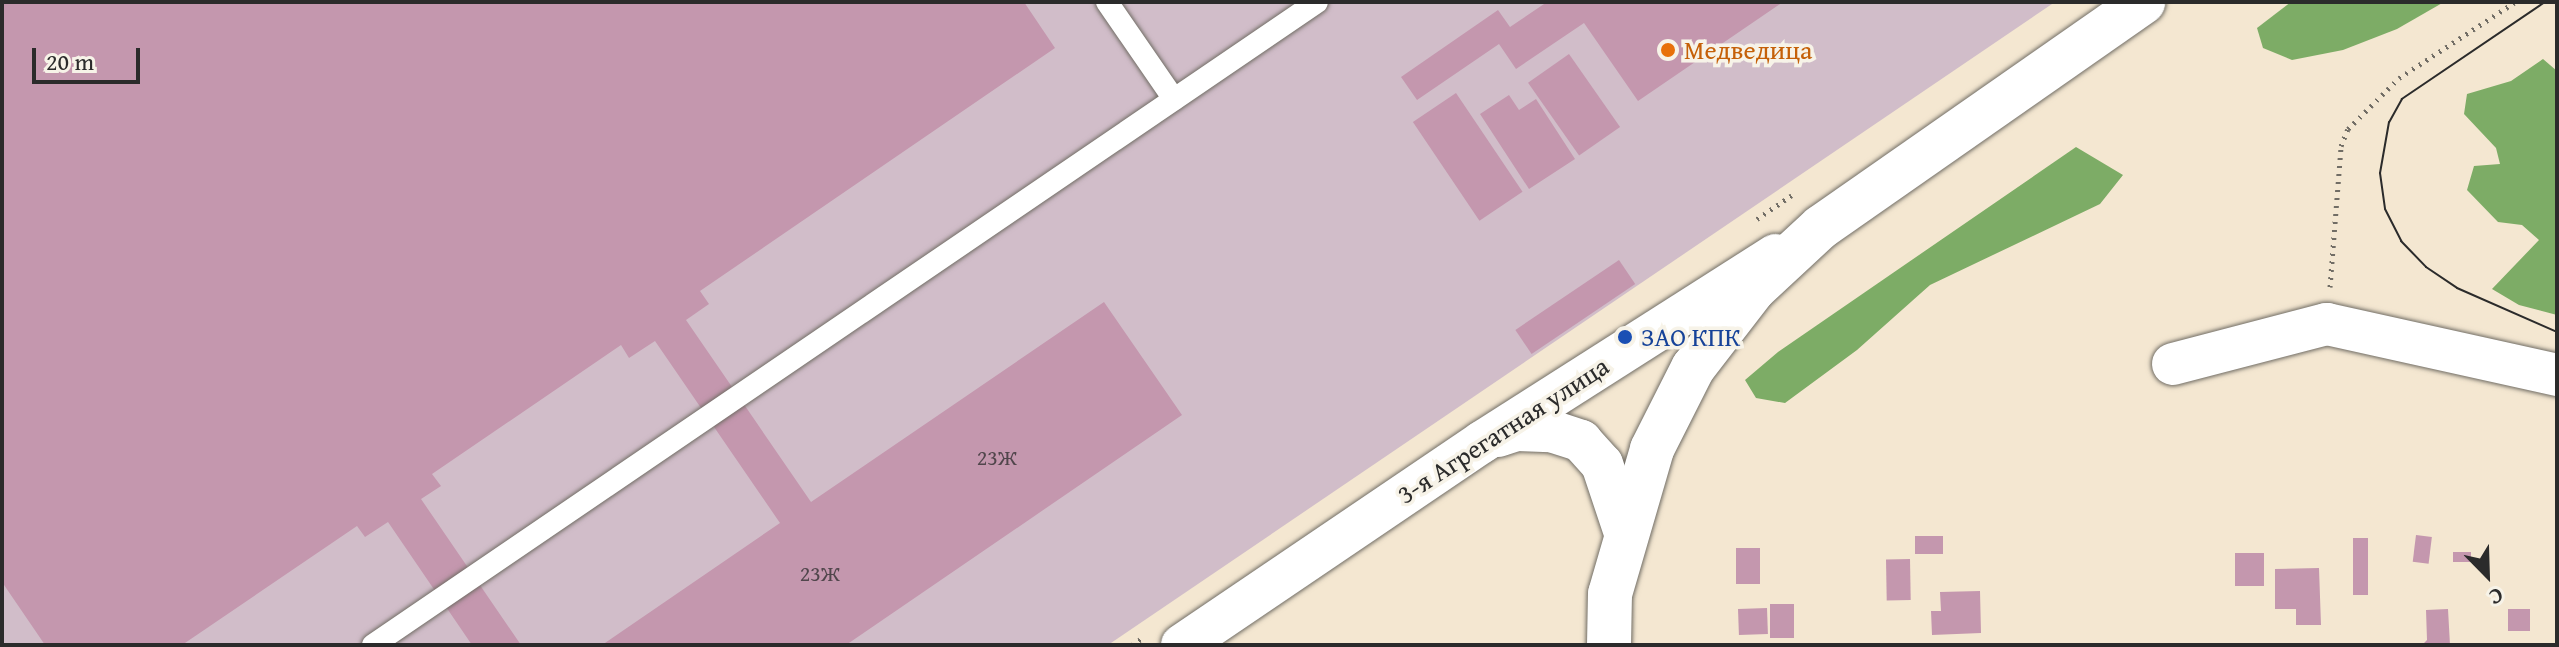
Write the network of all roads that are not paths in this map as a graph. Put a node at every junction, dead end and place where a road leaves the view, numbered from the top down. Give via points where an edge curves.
1 (1107, 2) edge
2 (2143, 2) edge
3 (1302, 6) edge
4 (1174, 99) junction
5 (1821, 227) junction
6 (2173, 364) dead end
7 (2557, 375) edge
8 (1482, 442) junction
9 (1624, 530) junction
10 (373, 645) edge
11 (1182, 645) edge
12 (1609, 645) edge

1 - 4 lane
2 - 5 street, 3-я Агрегатная улица
3 - 4 lane
4 - 10 lane
5 - 8 street, 3-я Агрегатная улица
5 - 9 street via 1754,289 1693,368 1652,449
6 - 7 street via 2327,324
8 - 9 street via 1517,430 1551,431 1581,441 1602,464
8 - 11 street, 3-я Агрегатная улица
9 - 12 street via 1610,594

